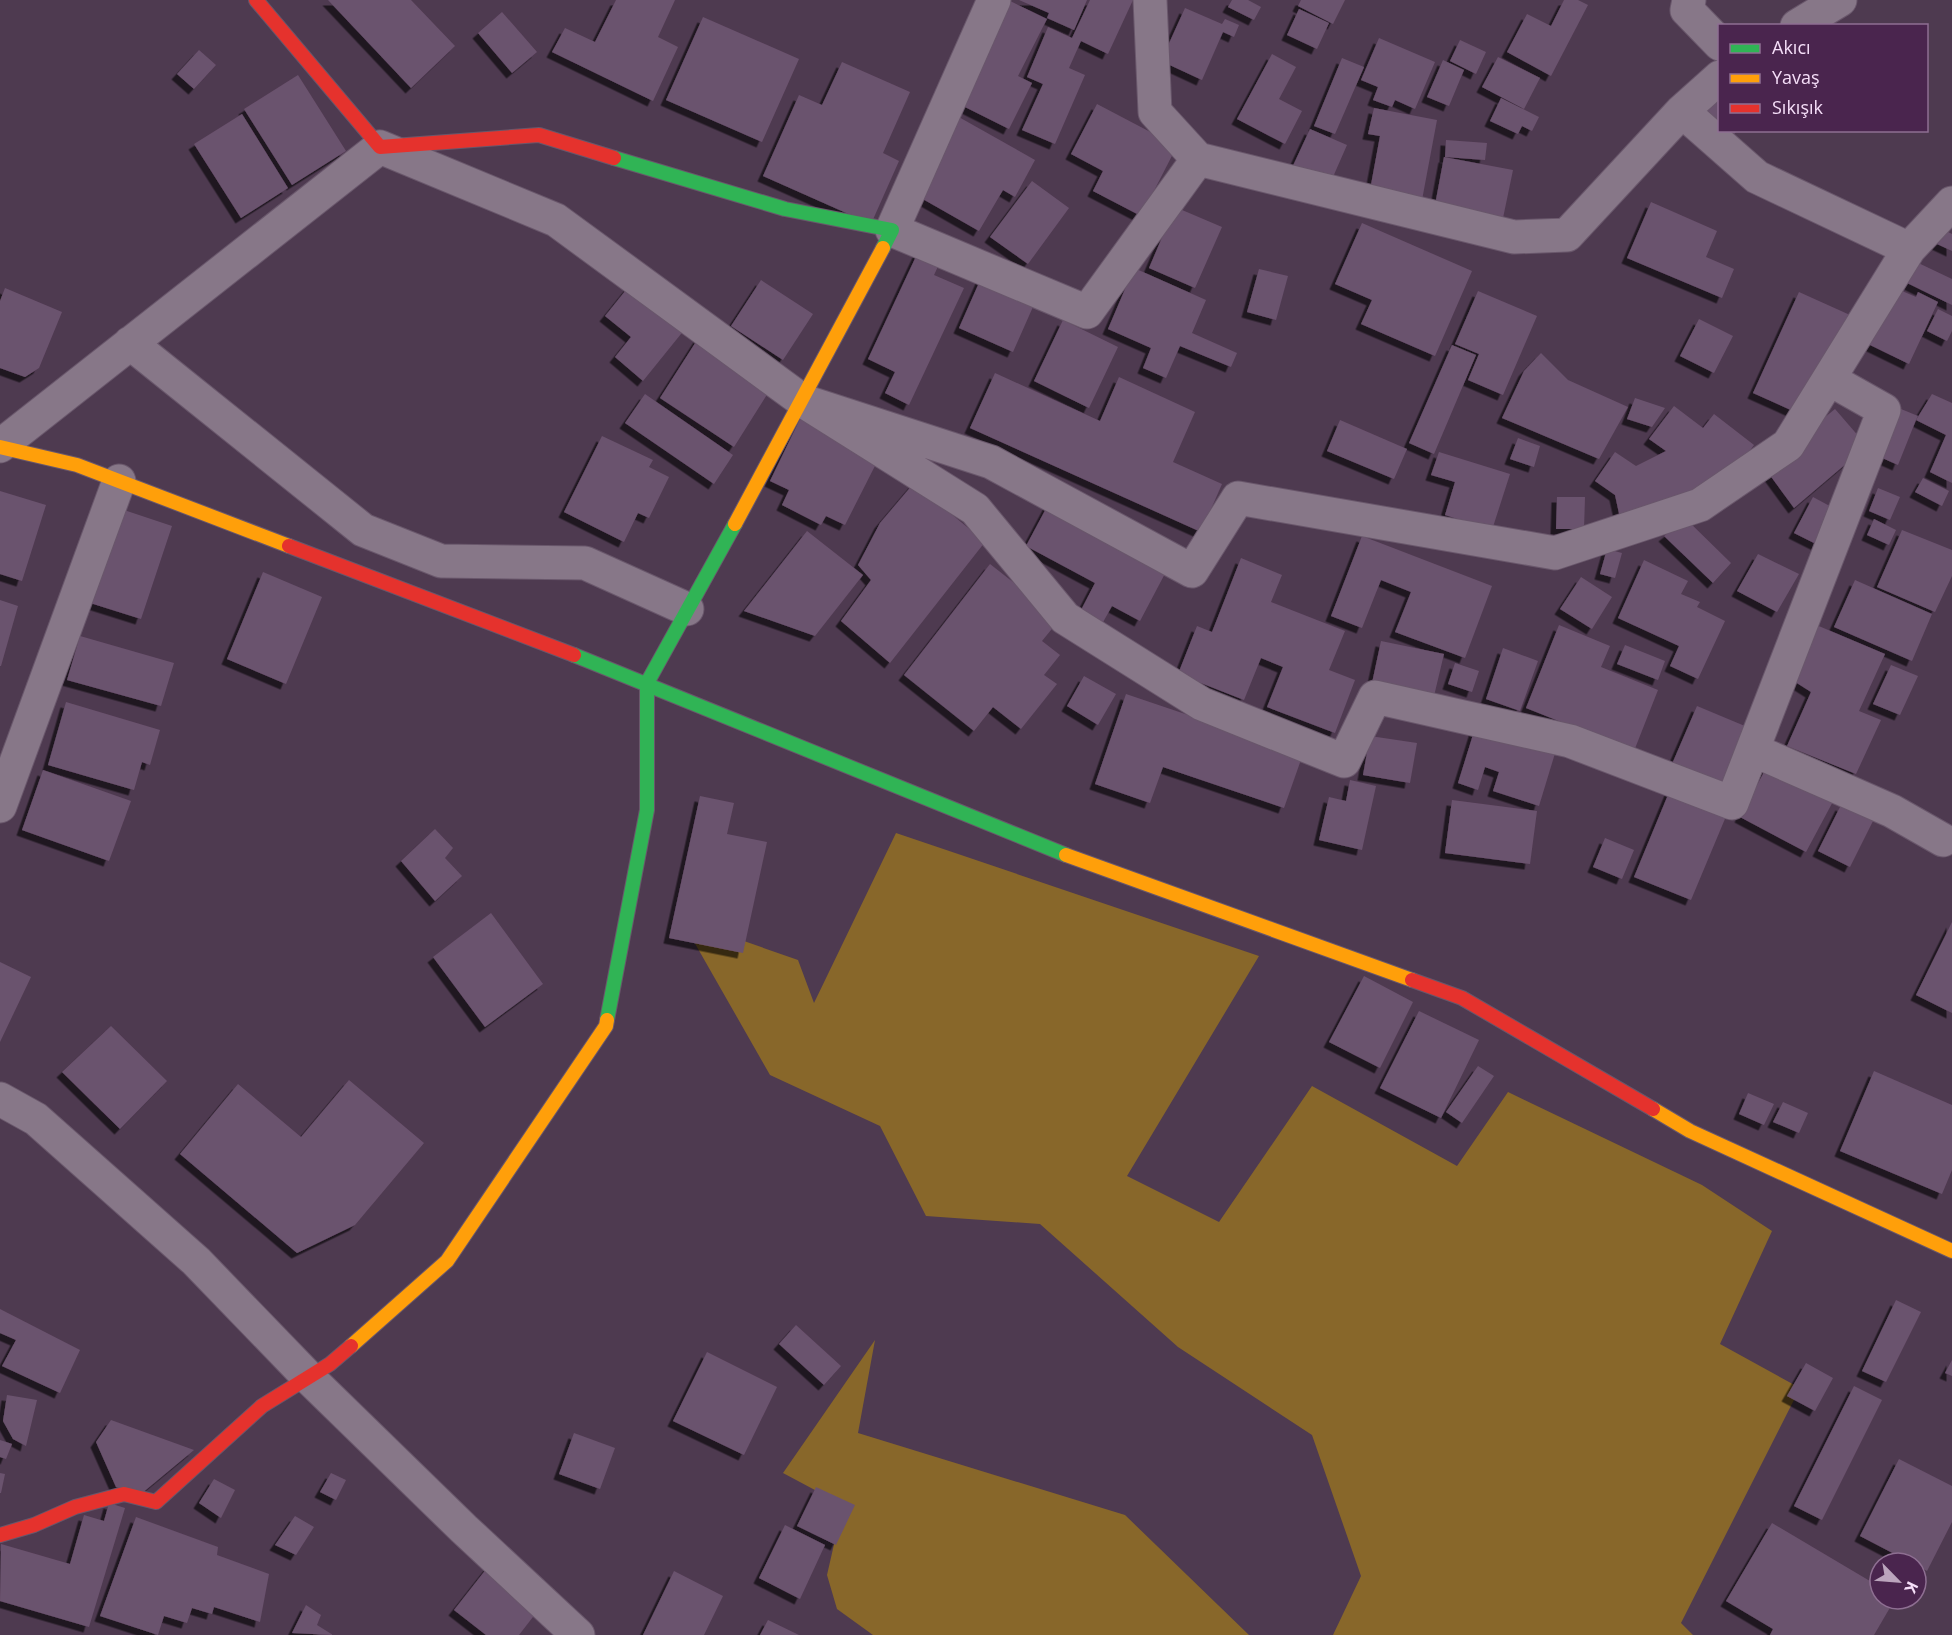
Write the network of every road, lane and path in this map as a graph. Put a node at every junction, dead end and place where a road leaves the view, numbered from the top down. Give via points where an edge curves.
1 (256, 0) edge
2 (994, 0) edge
3 (1150, 0) edge
4 (1689, 0) edge
5 (1840, 0) edge
6 (1800, 24) edge
7 (1718, 43) edge
8 (1718, 78) edge
9 (1682, 111) junction
10 (380, 147) junction
11 (1198, 159) junction
12 (1952, 203) edge
13 (892, 230) junction
14 (1909, 249) junction
15 (130, 343) junction
16 (1829, 379) junction
17 (803, 401) junction
18 (0, 446) edge
19 (119, 481) junction
20 (687, 609) junction
21 (647, 682) junction
22 (1753, 750) junction
23 (0, 806) edge
24 (1949, 834) edge
25 (0, 1100) edge
26 (1952, 1251) edge
27 (308, 1377) junction
28 (0, 1535) edge
29 (578, 1635) edge

1 - 10 street
2 - 13 street
3 - 11 street via 1155,112
4 - 7 street via 1687,10
5 - 6 street
8 - 9 street
9 - 11 street via 1566,235 1514,237
9 - 14 street via 1757,177
10 - 13 street via 539,135 785,209
10 - 15 street
10 - 17 street via 556,220
11 - 13 street via 1087,312
12 - 14 street
13 - 17 street
14 - 16 street
15 - 18 street
15 - 20 street via 363,530 441,561 585,564
16 - 17 street via 1788,445 1700,506 1555,553 1238,498 1192,571 991,462
16 - 22 street via 1884,410
17 - 20 street
17 - 22 street via 975,509 1065,618 1202,705 1344,761 1375,697 1570,741 1732,803
18 - 19 street via 77,465
19 - 21 street
19 - 23 street
20 - 21 street
21 - 26 street via 1079,860 1462,998 1690,1131
21 - 27 street via 647,810 606,1026 447,1261 330,1364
22 - 24 street
25 - 27 street via 36,1119 196,1261
27 - 28 street via 262,1406 156,1502 124,1494 75,1507
27 - 29 street

